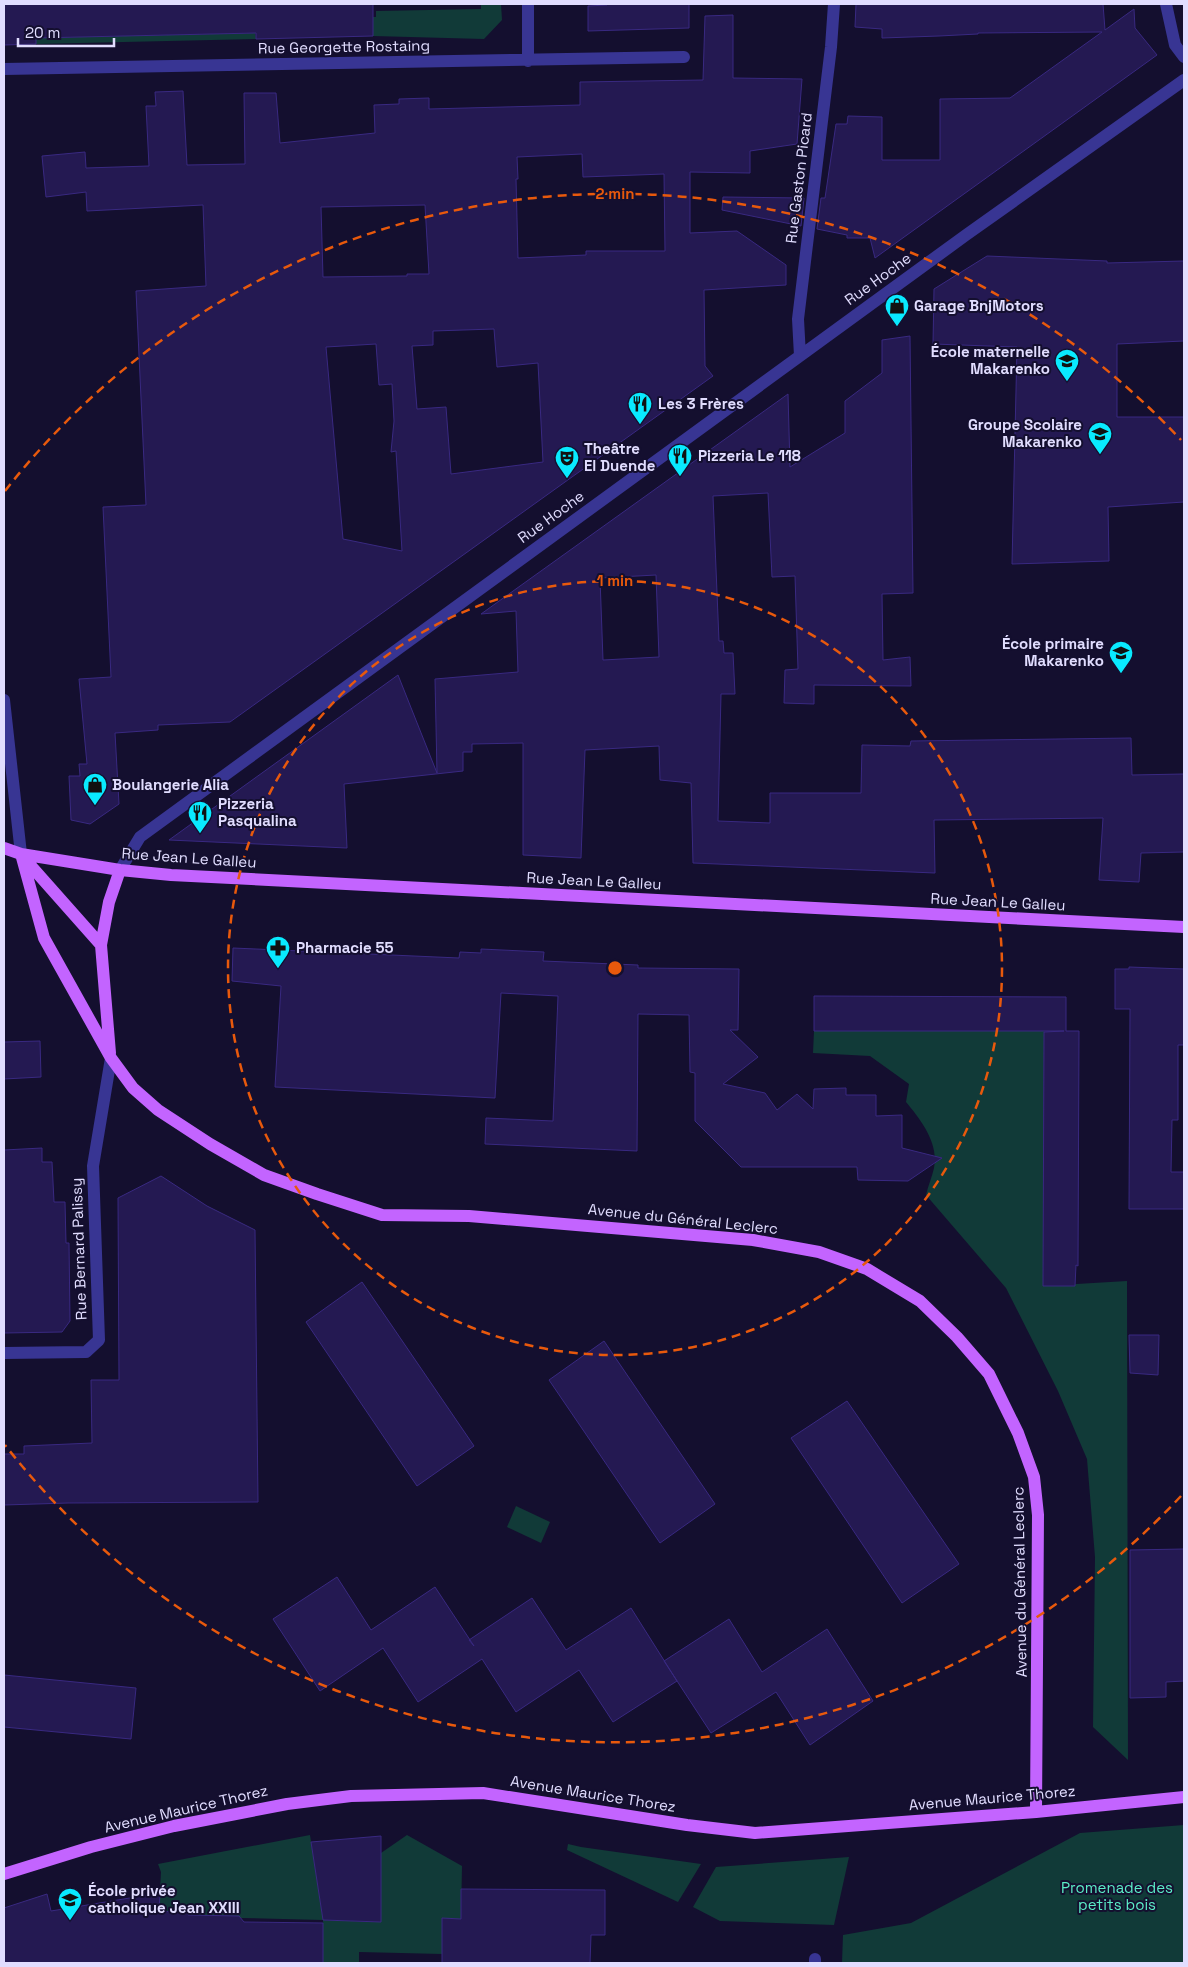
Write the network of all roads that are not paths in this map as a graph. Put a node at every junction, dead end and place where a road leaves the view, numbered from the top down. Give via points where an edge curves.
1 (528, 4) edge
2 (834, 4) edge
3 (1166, 4) edge
4 (684, 57) dead end
5 (1184, 57) edge
6 (528, 60) junction
7 (4, 69) edge
8 (1184, 80) edge
9 (800, 356) junction
10 (4, 700) edge
11 (4, 848) edge
12 (21, 854) junction
13 (120, 870) junction
14 (1184, 927) edge
15 (101, 945) junction
16 (111, 1058) junction
17 (4, 1353) edge
18 (1184, 1797) edge
19 (1036, 1812) junction
20 (4, 1874) edge

1 - 6 street
2 - 9 street, Rue Gaston Picard via 798,319
3 - 5 street via 1175,45
4 - 6 street, Rue Georgette Rostaing
6 - 7 street, Rue Georgette Rostaing
8 - 9 street, Rue Hoche
9 - 13 street, Rue Hoche via 140,837
10 - 12 street
11 - 12 main road, Rue Jean Le Galleu
12 - 13 main road, Rue Jean Le Galleu
12 - 15 main road
12 - 16 main road, Avenue du Général Leclerc via 44,938
13 - 14 main road, Rue Jean Le Galleu
13 - 15 main road via 109,902
15 - 16 main road
16 - 17 street, Rue Bernard Palissy via 93,1166 99,1340 86,1352
16 - 19 main road, Avenue du Général Leclerc via 133,1088 158,1110 264,1175 382,1215 469,1216 754,1240 819,1252 866,1269 920,1301 989,1374 1018,1433 1034,1476 1038,1515
18 - 19 main road, Avenue Maurice Thorez
19 - 20 main road, Avenue Maurice Thorez via 755,1833 483,1793 351,1796 287,1804 174,1826

